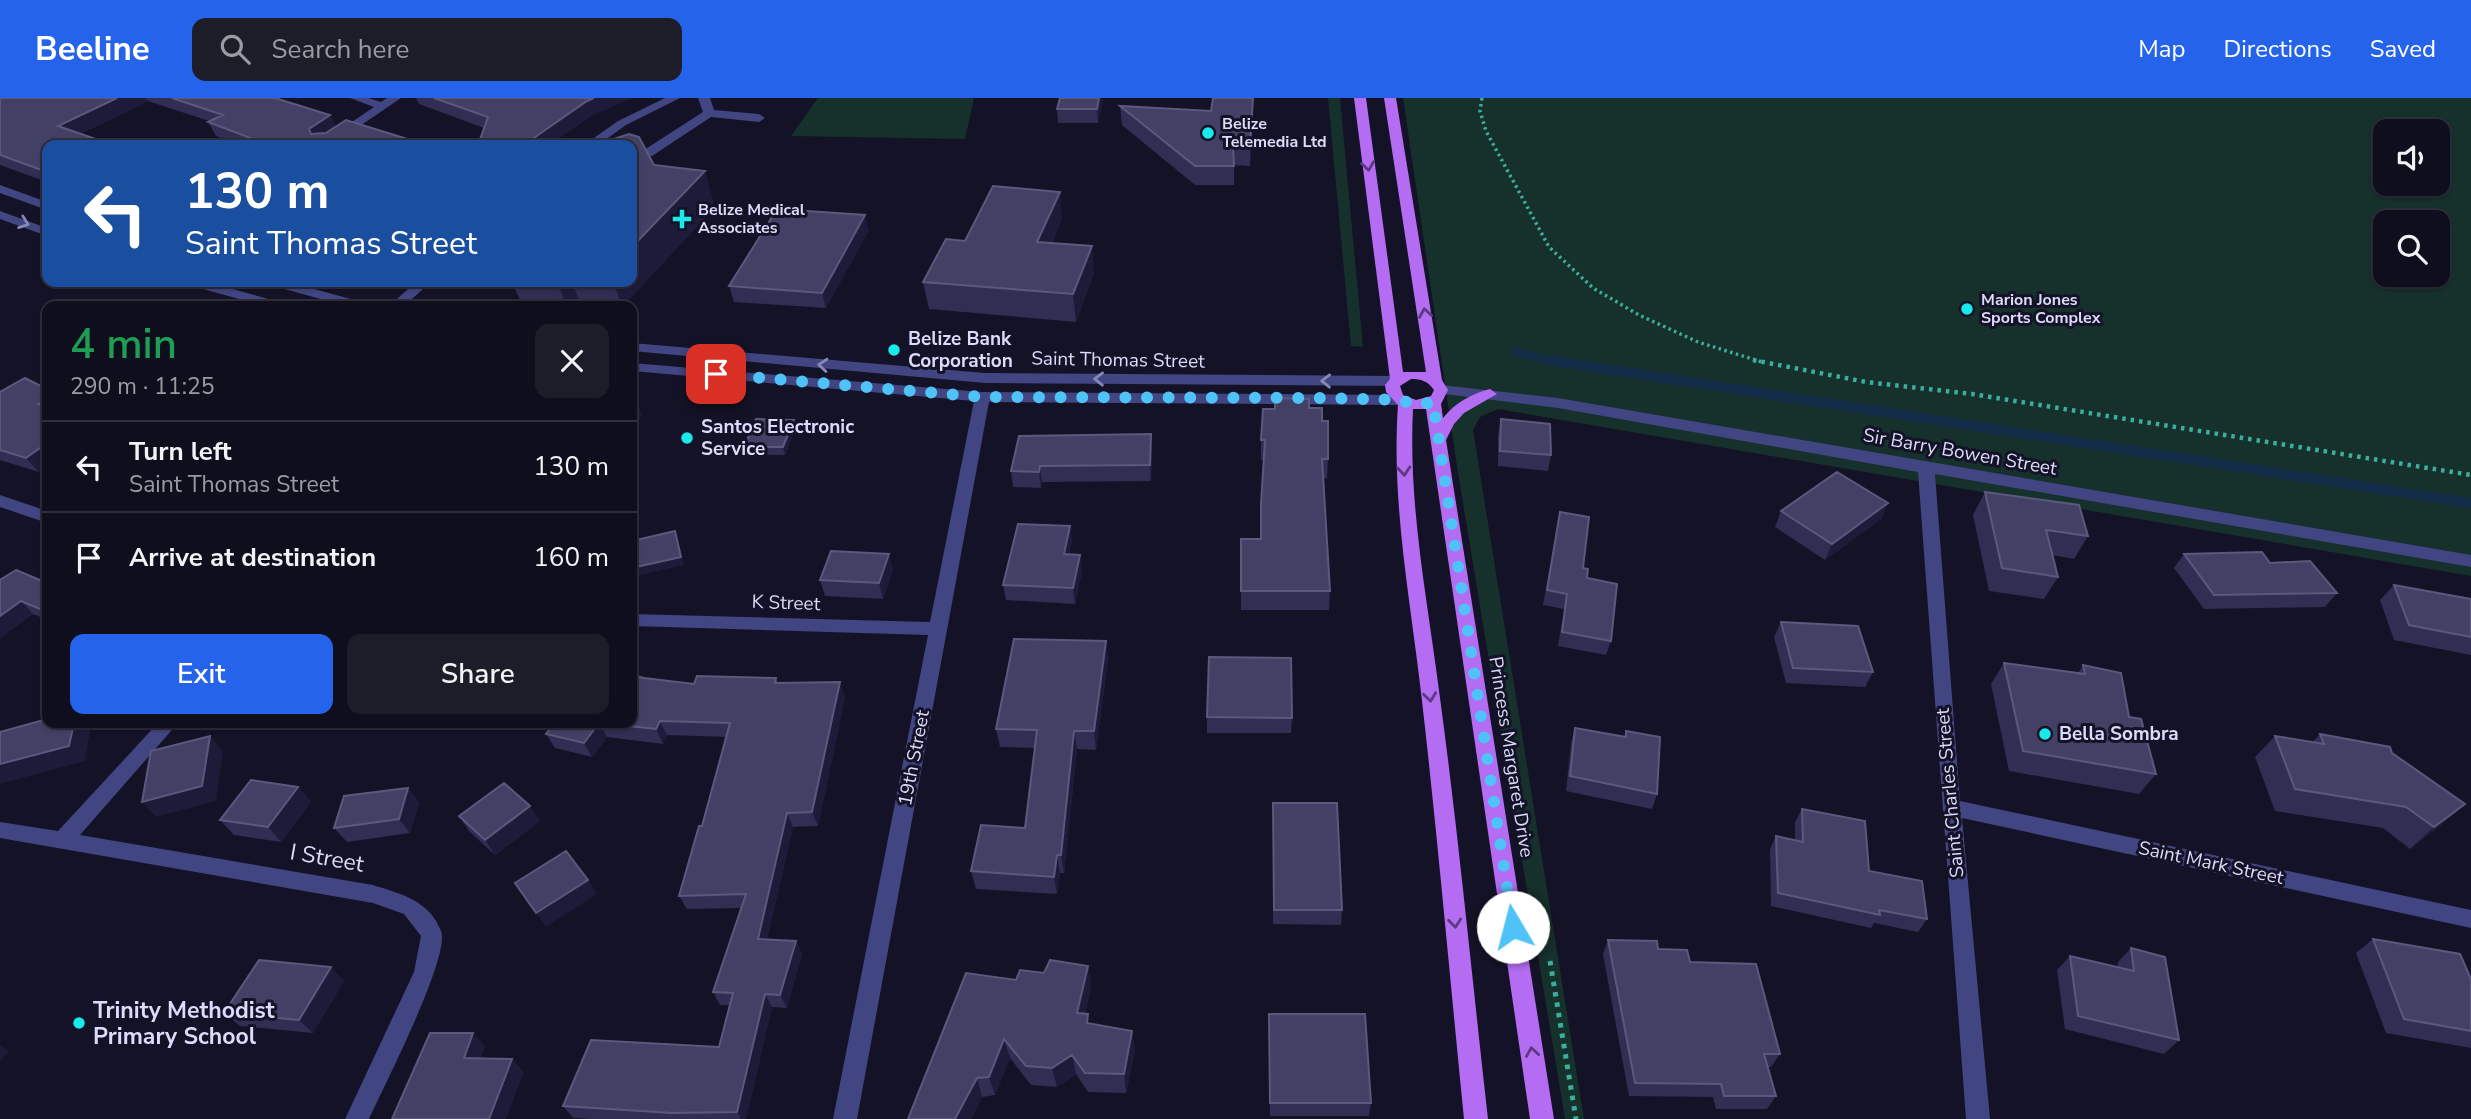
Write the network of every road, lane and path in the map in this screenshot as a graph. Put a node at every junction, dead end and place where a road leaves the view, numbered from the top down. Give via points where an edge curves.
1 (356, 98) edge
2 (396, 98) edge
3 (674, 98) edge
4 (704, 98) edge
5 (1360, 98) edge
6 (1390, 98) edge
7 (1482, 98) edge
8 (383, 106) junction
9 (709, 113) junction
10 (759, 118) dead end
11 (332, 140) edge
12 (597, 140) edge
13 (648, 153) edge
14 (0, 189) edge
15 (42, 204) edge
16 (0, 215) edge
17 (42, 230) edge
18 (212, 287) edge
19 (288, 287) edge
20 (418, 287) edge
21 (260, 301) edge
22 (325, 301) edge
23 (402, 301) edge
24 (637, 347) edge
25 (637, 367) edge
26 (860, 368) junction
27 (1396, 380) junction
28 (851, 386) junction
29 (1436, 391) junction
30 (1490, 394) junction
31 (982, 397) junction
32 (1402, 402) junction
33 (1440, 438) junction
34 (1926, 467) junction
35 (2471, 475) edge
36 (0, 501) edge
37 (42, 512) edge
38 (2471, 561) edge
39 (637, 620) edge
40 (938, 629) junction
41 (164, 728) edge
42 (1951, 807) junction
43 (0, 830) edge
44 (63, 840) junction
45 (2471, 919) edge
46 (357, 1119) edge
47 (845, 1119) edge
48 (1476, 1119) edge
49 (1542, 1119) edge
50 (1978, 1119) edge

1 - 8 street
2 - 8 street
3 - 12 street
4 - 9 street
5 -> 27 main road
29 -> 6 main road, Princess Margaret Drive
7 - 35 path via 1480,111 1486,131 1549,247 1593,288 1698,342 1753,360 1866,382 1972,394
8 - 11 street
9 - 10 street
9 - 13 street
14 - 15 street
16 -> 17 street
18 - 21 street
19 - 22 street
20 - 23 street
26 -> 24 street, Saint Thomas Street
25 - 28 street, Saint Thomas Street
27 -> 26 street, Saint Thomas Street via 985,378
26 - 28 street
27 - 29 main road via 1416,374
27 - 32 main road via 1392,391
28 - 31 street, Saint Thomas Street
29 - 30 street, Sir Barry Bowen Street
29 - 32 main road via 1419,405
29 - 33 main road, Princess Margaret Drive
30 - 33 main road via 1456,411
30 - 34 street, Sir Barry Bowen Street
31 - 32 street, Saint Thomas Street
31 - 40 street, 19th Street
32 -> 48 main road via 1401,445 1410,535
49 -> 33 main road, Princess Margaret Drive
34 - 38 street, Sir Barry Bowen Street
34 - 42 street, Saint Charles Street
36 - 37 street
39 - 40 street, K Street
40 - 47 street, 19th Street
41 - 44 street
42 - 45 street, Saint Mark Street
42 - 50 street, Saint Charles Street
43 - 44 street, I Street
44 - 46 street, I Street via 373,894 411,907 432,934 425,972

